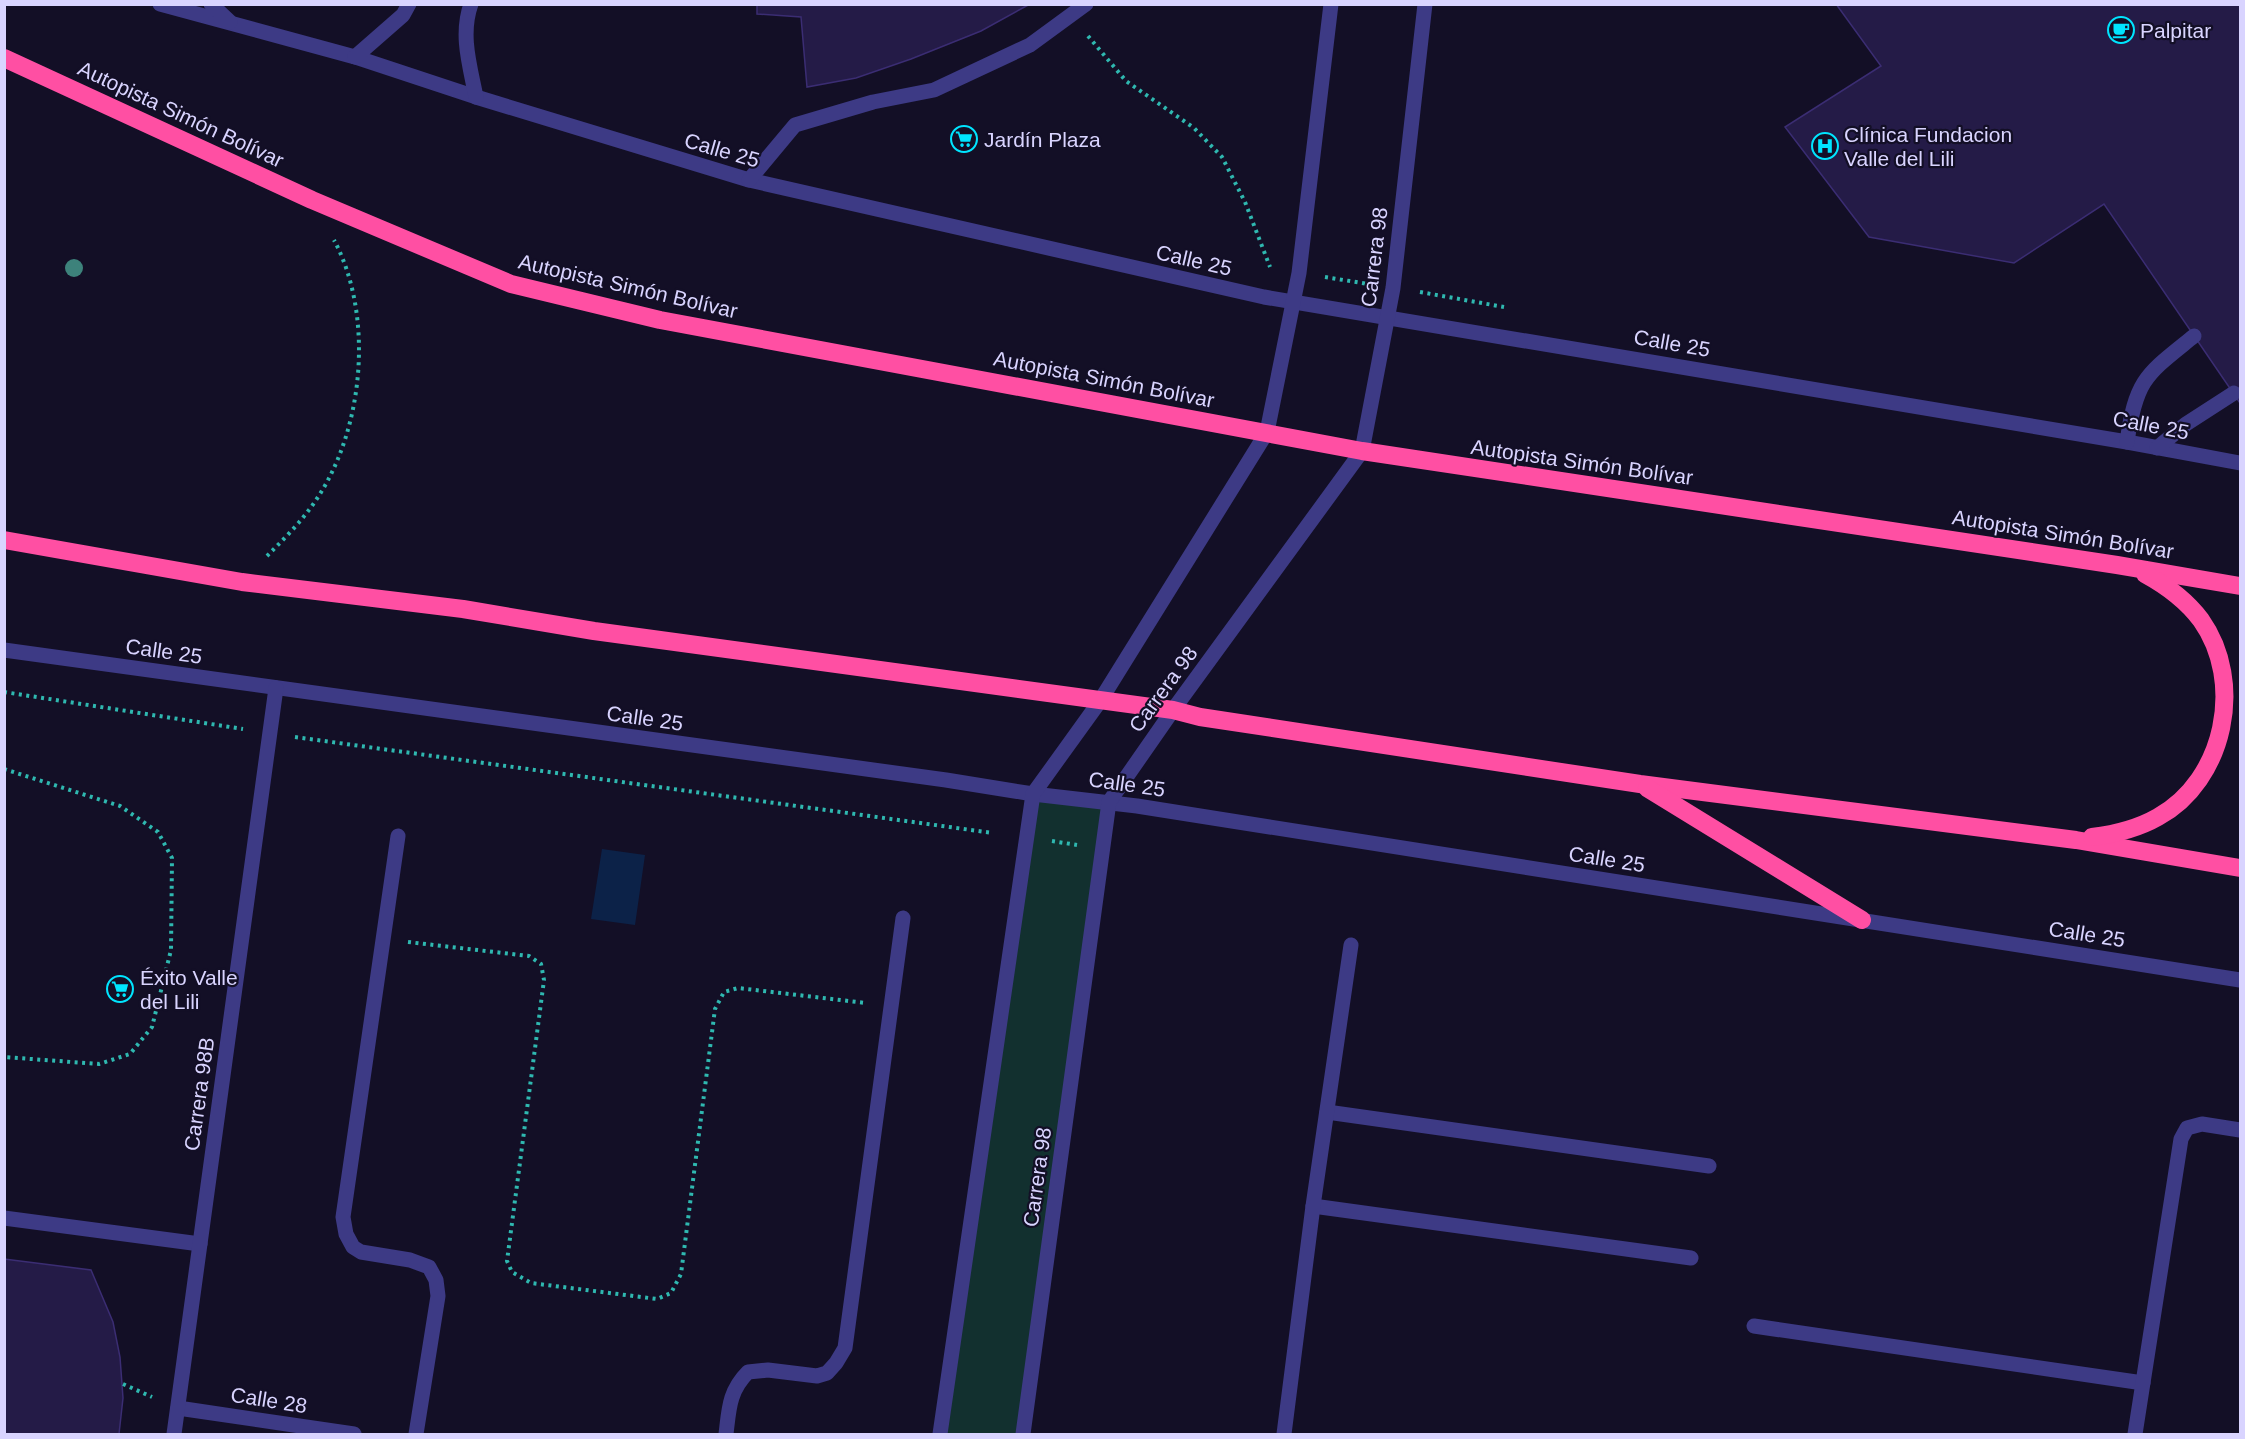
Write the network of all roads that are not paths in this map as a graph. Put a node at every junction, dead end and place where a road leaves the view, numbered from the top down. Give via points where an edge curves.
1 (160, 4) edge
2 (212, 4) edge
3 (409, 4) edge
4 (471, 4) edge
5 (1086, 4) edge
6 (1332, 4) edge
7 (1425, 4) edge
8 (232, 24) junction
9 (355, 57) junction
10 (4, 58) edge
11 (476, 97) junction
12 (749, 180) junction
13 (1294, 301) junction
14 (1389, 317) junction
15 (2194, 336) dead end
16 (2234, 393) dead end
17 (1268, 432) junction
18 (2127, 442) junction
19 (2157, 448) junction
20 (1362, 452) junction
21 (2241, 463) edge
22 (4, 540) edge
23 (2117, 565) junction
24 (2241, 586) edge
25 (4, 650) edge
26 (276, 688) junction
27 (1100, 701) junction
28 (1173, 710) junction
29 (1640, 784) junction
30 (1033, 794) junction
31 (1109, 802) junction
32 (398, 836) dead end
33 (2076, 840) junction
34 (2241, 868) edge
35 (903, 918) dead end
36 (1862, 920) junction
37 (1351, 945) dead end
38 (2241, 980) edge
39 (1327, 1112) junction
40 (2241, 1130) edge
41 (1708, 1166) dead end
42 (1313, 1206) junction
43 (4, 1218) edge
44 (200, 1244) junction
45 (1691, 1258) dead end
46 (1754, 1326) dead end
47 (2143, 1383) junction
48 (178, 1408) junction
49 (174, 1434) edge
50 (354, 1434) edge
51 (416, 1434) edge
52 (726, 1434) edge
53 (940, 1434) edge
54 (1023, 1434) edge
55 (1284, 1434) edge
56 (2135, 1434) edge

1 - 8 street, Calle 25
2 - 8 street
3 - 9 street via 403,15
4 - 11 street via 464,34
5 - 12 street via 1030,45 934,90 873,102 795,125
6 - 13 street, Carrera 98
7 - 14 street, Carrera 98
8 - 9 street, Calle 25
9 - 11 street, Calle 25
10 - 17 highway, Autopista Simón Bolívar via 312,200 511,284 660,320
11 - 12 street, Calle 25
12 - 13 street, Calle 25
13 - 14 street, Calle 25
13 - 17 street, Carrera 98
14 - 18 street, Calle 25
14 - 20 street, Carrera 98
15 - 18 street via 2142,382
16 - 19 street
17 - 20 highway, Autopista Simón Bolívar
17 - 27 street, Carrera 98
18 - 19 street, Calle 25
19 - 21 street, Calle 25
20 - 23 highway, Autopista Simón Bolívar
20 - 28 street, Carrera 98
22 - 27 highway via 242,582 463,609 594,632
23 - 24 highway, Autopista Simón Bolívar
23 - 33 highway via 2165,585 2202,621 2222,669 2223,722 2205,770 2190,792 2159,817 2123,832
25 - 26 street, Calle 25
26 - 30 street, Calle 25
26 - 44 street, Carrera 98B
27 - 28 highway
27 - 30 street, Carrera 98
28 - 29 highway
28 - 31 street, Carrera 98
29 - 33 highway
29 - 36 highway
30 - 31 street, Calle 25
30 - 53 street, Carrera 98
31 - 36 street, Calle 25
31 - 54 street, Carrera 98
32 - 51 street via 343,1217 353,1247 429,1267 436,1280 438,1296
33 - 34 highway
35 - 52 street via 845,1348 827,1373 817,1376 768,1370 748,1372 731,1397
36 - 38 street, Calle 25
37 - 39 street
39 - 41 street
39 - 42 street
40 - 47 street via 2202,1124 2187,1128 2181,1139
42 - 45 street
42 - 55 street
43 - 44 street
44 - 48 street, Carrera 98B
46 - 47 street
47 - 56 street
48 - 49 street, Carrera 98B
48 - 50 street, Calle 28

